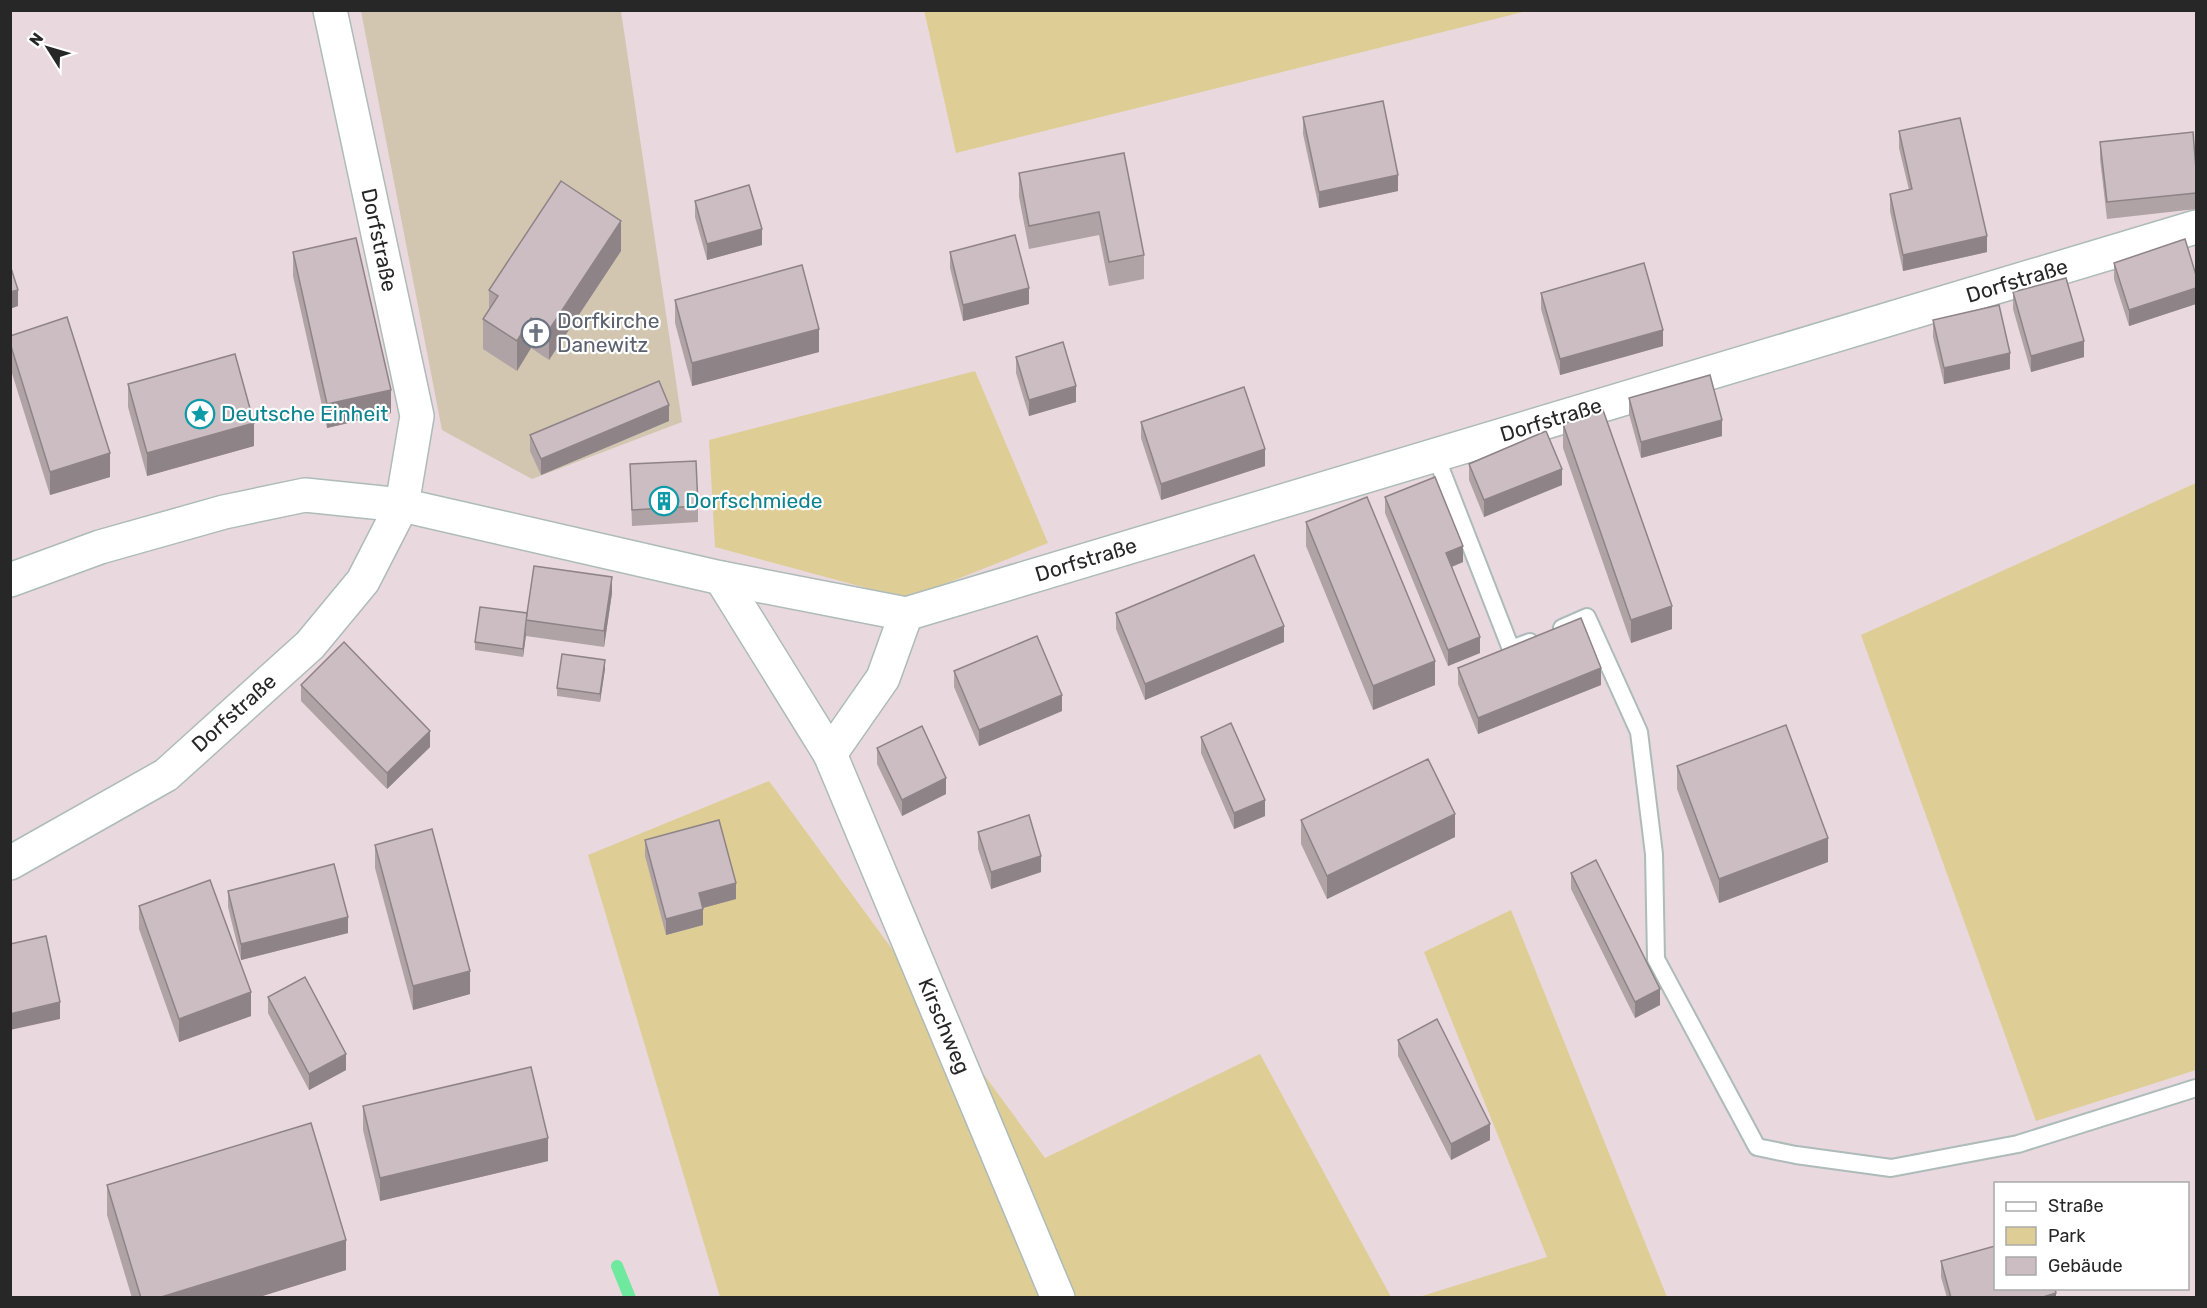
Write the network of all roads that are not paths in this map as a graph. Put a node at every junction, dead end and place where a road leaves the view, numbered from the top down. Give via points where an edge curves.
1 (330, 10) edge
2 (2196, 227) edge
3 (1435, 454) junction
4 (402, 505) junction
5 (721, 578) junction
6 (10, 580) edge
7 (906, 614) junction
8 (830, 754) junction
9 (10, 863) edge
10 (2196, 1088) edge
11 (1058, 1298) edge

1 - 4 street, Dorfstraße via 417,416
2 - 3 street, Dorfstraße
3 - 7 street, Dorfstraße
3 - 10 lane via 1511,649 1587,617 1639,732 1654,854 1656,959 1757,1147 1891,1168 2018,1144
4 - 5 street, Dorfstraße
4 - 6 street, Dorfstraße via 305,495 224,512 100,547
4 - 9 street, Dorfstraße via 363,581 310,645 166,775
5 - 7 street, Dorfstraße
5 - 8 street
7 - 8 street via 883,678
8 - 11 street, Kirschweg

